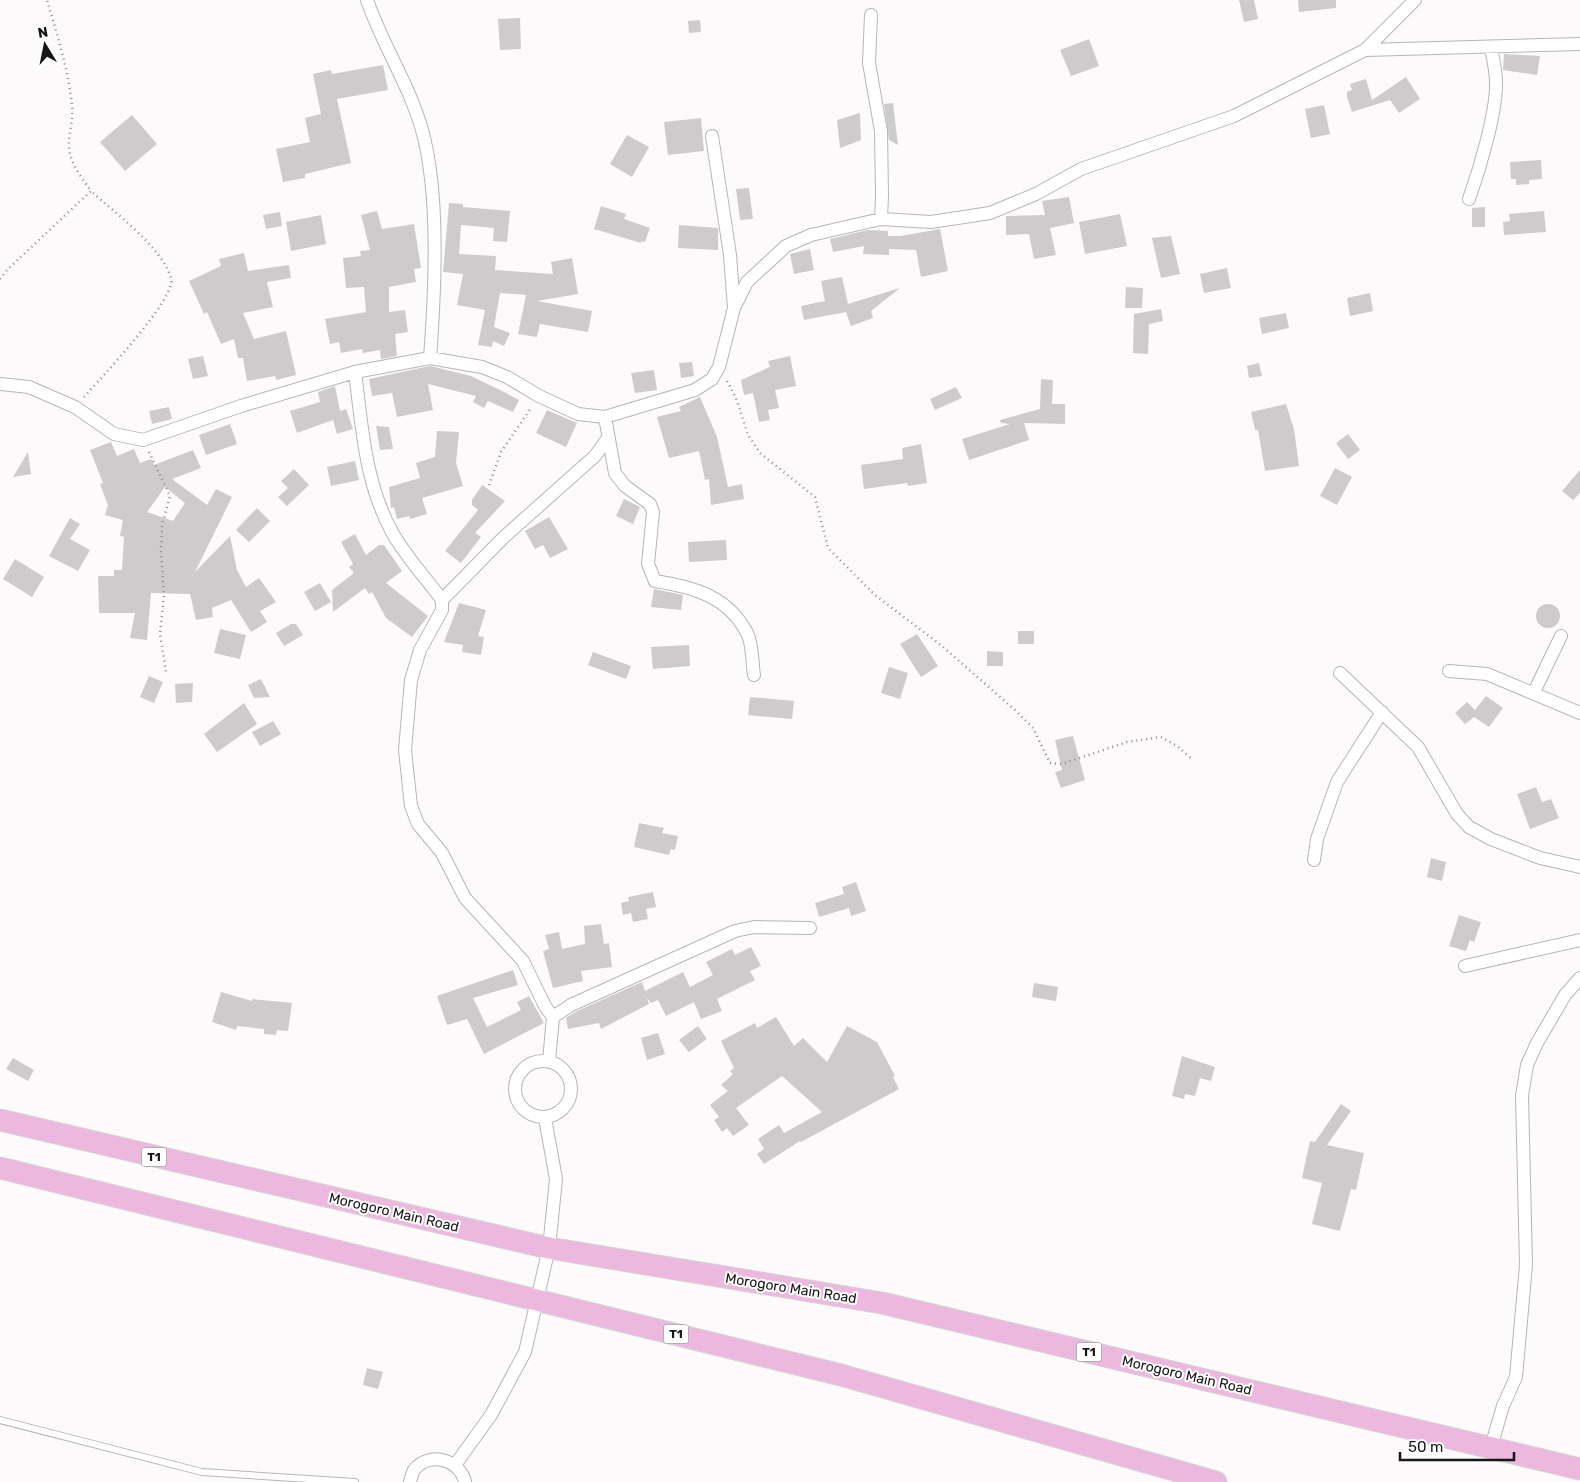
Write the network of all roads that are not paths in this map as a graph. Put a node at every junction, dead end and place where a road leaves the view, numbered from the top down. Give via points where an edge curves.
1 (367, 0) edge
2 (1415, 0) edge
3 (871, 14) dead end
4 (1580, 44) edge
5 (1491, 47) junction
6 (1365, 50) junction
7 (712, 136) dead end
8 (1469, 199) dead end
9 (880, 219) junction
10 (734, 308) junction
11 (430, 358) junction
12 (355, 372) junction
13 (0, 384) edge
14 (605, 417) junction
15 (608, 438) junction
16 (442, 600) junction
17 (1561, 636) dead end
18 (1449, 671) dead end
19 (1340, 673) dead end
20 (754, 675) dead end
21 (1534, 692) junction
22 (1382, 712) junction
23 (1580, 713) edge
24 (1314, 860) dead end
25 (1580, 867) edge
26 (810, 928) dead end
27 (1580, 940) edge
28 (1465, 966) dead end
29 (1580, 978) edge
30 (553, 1017) junction
31 (549, 1061) junction
32 (545, 1118) junction
33 (0, 1120) edge
34 (0, 1168) edge
35 (550, 1248) junction
36 (538, 1299) junction
37 (0, 1420) edge
38 (1491, 1447) junction
39 (455, 1464) junction
40 (1573, 1467) edge
41 (355, 1482) edge
42 (410, 1482) edge
43 (465, 1482) edge
44 (1216, 1482) edge

1 - 11 street via 422,130 432,189 434,304
2 - 6 street
3 - 9 street via 869,63 881,131
4 - 5 street
5 - 6 street
5 - 8 street via 1495,96 1479,171
6 - 9 street via 1234,116 1081,168 1036,194 990,213 931,222
7 - 10 street via 730,255
9 - 10 street via 811,235 786,246 747,282
10 - 14 street via 719,367 712,380 695,390
11 - 12 street
11 - 14 street via 482,367 578,414
12 - 13 street via 241,406 144,440 114,434 75,407 29,387
12 - 16 street via 374,490 392,533
14 - 15 street
15 - 16 street via 595,456 504,537
15 - 20 street via 615,473 625,486 650,504 653,512 648,564 655,581 687,586 723,602 748,634
16 - 30 street via 442,610 420,650 411,680 405,750 411,806 418,824 442,854 465,898 523,961
17 - 21 street
18 - 21 street via 1487,674
19 - 22 street
21 - 23 street
22 - 24 street via 1337,782
22 - 25 street via 1418,747 1457,814 1469,827 1540,858
26 - 30 street via 754,927 735,931
27 - 28 street
29 - 38 street via 1537,1043 1526,1073 1522,1096 1526,1265 1516,1377
30 - 31 street
31 - 32 street via 563,1069 571,1083 570,1100 560,1113
31 - 32 street via 525,1066 514,1087 514,1095 522,1110 536,1118
32 - 35 street via 556,1179
33 - 35 highway, Morogoro Main Road / T1
34 - 36 highway, T1
35 - 36 street
35 - 38 highway, Morogoro Main Road / T1 via 882,1303
36 - 39 street via 525,1352 491,1415
36 - 44 highway, T1 via 841,1375
37 - 41 lane via 202,1472
38 - 40 highway, Morogoro Main Road / T1
39 - 42 street via 444,1459 428,1461 414,1470
39 - 43 street

